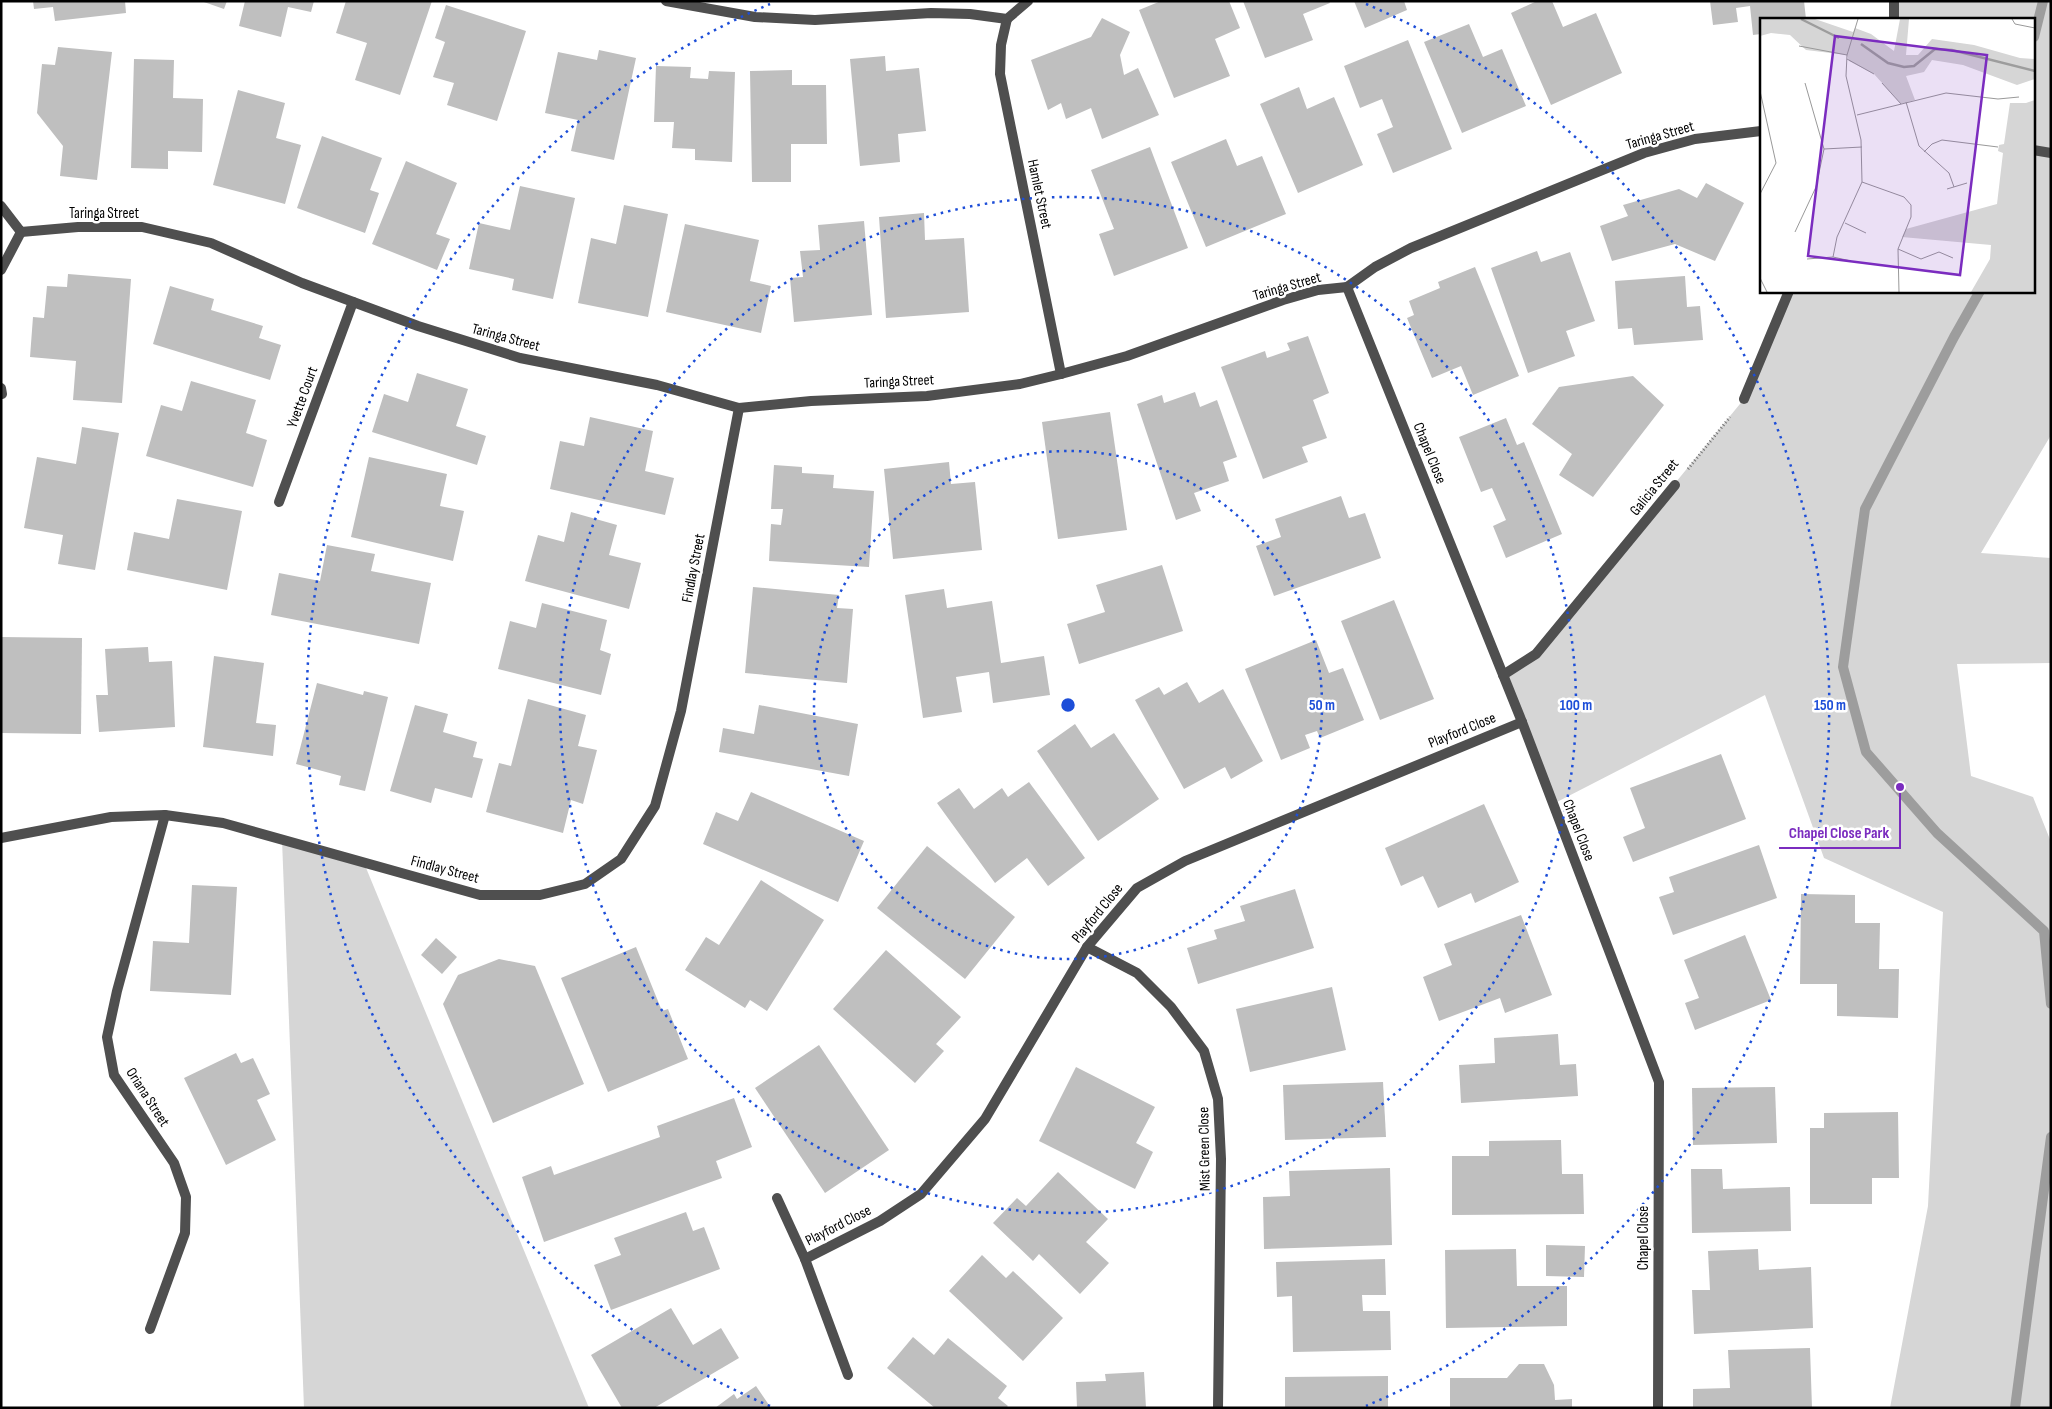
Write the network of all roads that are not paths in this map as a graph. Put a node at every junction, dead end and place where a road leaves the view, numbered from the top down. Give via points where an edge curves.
1 (666, 1) edge
2 (1028, 1) edge
3 (1894, 1) edge
4 (1894, 18) edge
5 (1007, 19) junction
6 (1760, 131) edge
7 (2034, 150) edge
8 (2051, 153) edge
9 (1, 206) edge
10 (21, 232) junction
11 (1, 270) edge
12 (1347, 287) junction
13 (1789, 292) edge
14 (353, 302) junction
15 (1061, 374) junction
16 (1, 388) edge
17 (2, 394) edge
18 (1744, 399) road end
19 (739, 408) junction
20 (1675, 485) road end
21 (279, 502) dead end
22 (1503, 675) junction
23 (1522, 722) junction
24 (165, 815) junction
25 (1, 838) edge
26 (1087, 947) junction
27 (777, 1198) dead end
28 (805, 1259) junction
29 (150, 1329) dead end
30 (848, 1375) dead end
31 (1218, 1408) edge
32 (1658, 1408) edge

1 - 5 street via 755,17 814,20 931,13
2 - 5 street
3 - 4 street
5 - 15 street, Hamlet Street via 1001,45 1000,74
6 - 12 street, Taringa Street via 1695,139 1644,153 1411,248 1375,266
7 - 8 street
9 - 10 street
10 - 11 street
10 - 14 street, Taringa Street via 142,226 211,243
12 - 15 street, Taringa Street via 1318,290 1283,300 1127,356
12 - 22 street, Chapel Close
13 - 18 street
14 - 19 street, Taringa Street via 520,358 656,385
14 - 21 street, Yvette Court
15 - 19 street, Taringa Street via 1020,384 928,396
16 - 17 street
19 - 24 street, Findlay Street via 681,711 655,806 621,859 585,884 540,895 480,895 223,823
20 - 22 street, Galicia Street via 1536,654
22 - 23 street, Chapel Close
23 - 26 street, Playford Close via 1185,861 1137,888
23 - 32 street, Chapel Close via 1659,1082
24 - 25 street, Findlay Street via 112,817
24 - 29 street, Oriana Street via 107,1037 114,1075 174,1163 186,1197 185,1233
26 - 28 street, Playford Close via 984,1119 921,1194 880,1221
26 - 31 street, Mist Green Close via 1137,973 1171,1007 1204,1052 1218,1099
27 - 28 street, Playford Close
28 - 30 street, Playford Close

